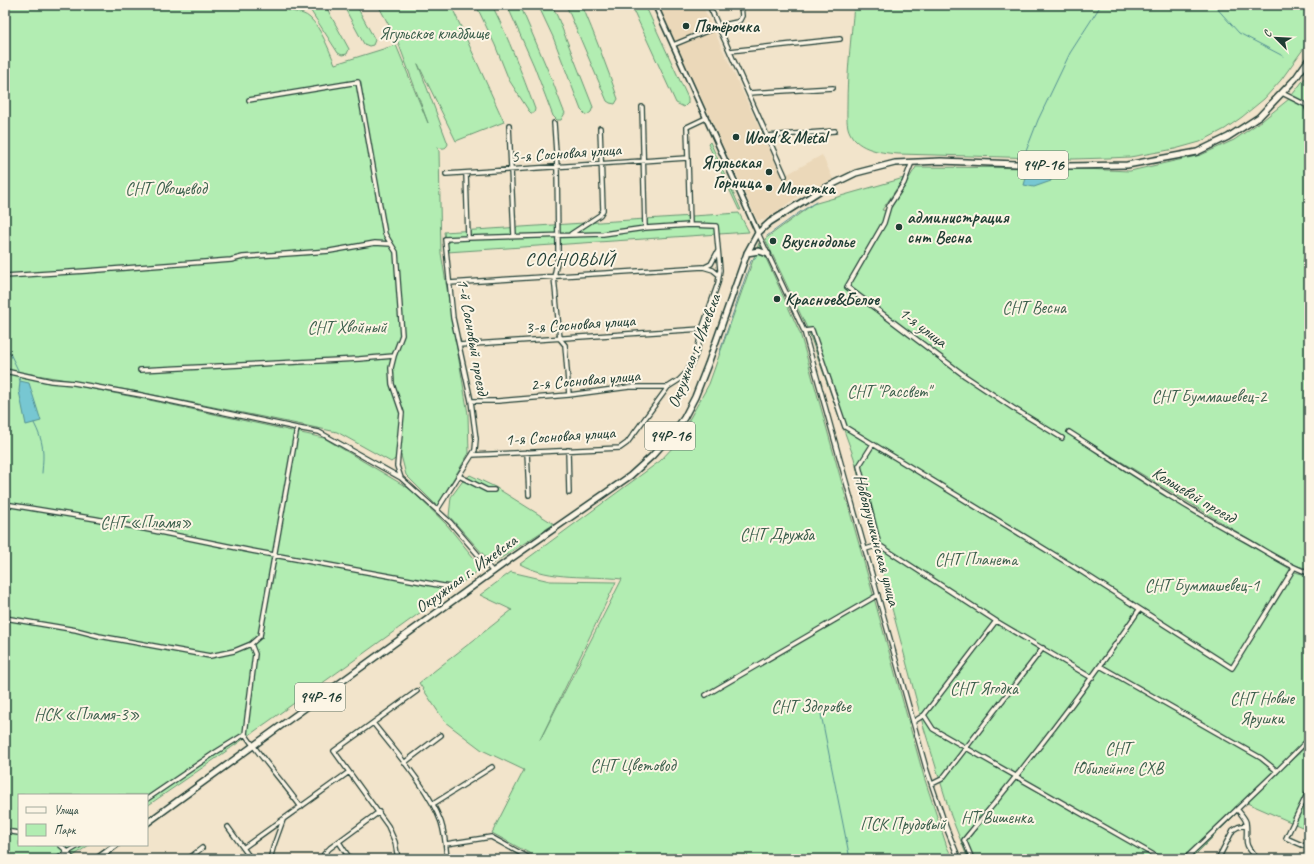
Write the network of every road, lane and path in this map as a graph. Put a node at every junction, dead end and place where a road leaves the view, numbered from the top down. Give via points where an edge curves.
1 (655, 5) edge
2 (709, 5) edge
3 (741, 5) edge
4 (719, 26) junction
5 (840, 39) dead end
6 (673, 45) junction
7 (730, 51) junction
8 (1309, 59) edge
9 (833, 88) dead end
10 (749, 93) junction
11 (1282, 93) junction
12 (249, 100) dead end
13 (642, 107) dead end
14 (1309, 112) edge
15 (706, 118) junction
16 (554, 123) dead end
17 (509, 125) dead end
18 (600, 128) dead end
19 (835, 131) dead end
20 (767, 136) junction
21 (687, 158) junction
22 (644, 160) junction
23 (912, 162) junction
24 (600, 164) junction
25 (557, 167) junction
26 (511, 170) junction
27 (466, 173) junction
28 (446, 174) dead end
29 (785, 176) dead end
30 (690, 225) junction
31 (645, 228) junction
32 (758, 233) junction
33 (558, 235) junction
34 (570, 235) junction
35 (514, 236) junction
36 (468, 238) junction
37 (391, 244) junction
38 (719, 249) junction
39 (1309, 251) edge
40 (747, 253) junction
41 (768, 254) junction
42 (1309, 267) edge
43 (704, 268) junction
44 (720, 275) junction
45 (5, 276) edge
46 (554, 277) junction
47 (449, 283) junction
48 (702, 329) junction
49 (804, 331) junction
50 (560, 338) junction
51 (459, 345) junction
52 (394, 356) junction
53 (140, 370) dead end
54 (5, 371) edge
55 (668, 387) junction
56 (569, 395) junction
57 (472, 401) junction
58 (297, 428) junction
59 (1069, 432) dead end
60 (1062, 438) dead end
61 (873, 444) junction
62 (568, 450) junction
63 (527, 452) junction
64 (472, 455) junction
65 (459, 476) junction
66 (401, 478) junction
67 (494, 490) dead end
68 (569, 493) dead end
69 (529, 495) dead end
70 (5, 504) edge
71 (436, 510) junction
72 (879, 545) junction
73 (866, 549) junction
74 (275, 555) junction
75 (1294, 568) junction
76 (493, 572) junction
77 (1309, 573) edge
78 (450, 587) dead end
79 (878, 595) junction
80 (1139, 610) junction
81 (5, 618) edge
82 (996, 620) junction
83 (251, 644) junction
84 (1043, 648) junction
85 (1100, 666) junction
86 (1092, 678) junction
87 (417, 691) dead end
88 (706, 695) dead end
89 (924, 715) junction
90 (913, 722) junction
91 (373, 723) junction
92 (245, 734) junction
93 (441, 735) dead end
94 (1309, 740) edge
95 (253, 746) junction
96 (966, 749) junction
97 (404, 763) junction
98 (492, 767) dead end
99 (1277, 771) junction
100 (349, 772) junction
101 (1016, 777) junction
102 (932, 784) junction
103 (1309, 790) edge
104 (148, 798) edge
105 (433, 804) junction
106 (301, 806) junction
107 (1237, 809) junction
108 (379, 812) junction
109 (283, 819) junction
110 (148, 822) edge
111 (1246, 825) junction
112 (228, 828) dead end
113 (5, 831) edge
114 (18, 833) edge
115 (339, 842) junction
116 (446, 844) junction
117 (61, 846) edge
118 (78, 846) edge
119 (115, 846) edge
120 (202, 848) dead end
121 (243, 848) junction
122 (1309, 848) edge
123 (68, 852) junction
124 (57, 859) edge
125 (72, 859) edge
126 (97, 859) edge
127 (188, 859) edge
128 (251, 859) edge
129 (270, 859) edge
130 (322, 859) edge
131 (350, 859) edge
132 (398, 859) edge
133 (447, 859) edge
134 (531, 859) edge
135 (959, 859) edge
136 (972, 859) edge
137 (1161, 859) edge
138 (1185, 859) edge
139 (1218, 859) edge
140 (1258, 859) edge

1 - 6 street
2 - 4 street
3 - 4 street via 740,20
4 - 6 street
4 - 7 street
5 - 7 street
6 - 15 street
7 - 10 street
8 - 11 main road, Окружная г. Ижевска / 94Р-16
9 - 10 street
10 - 20 street
11 - 14 street via 1306,105
11 - 23 main road, Окружная г. Ижевска / 94Р-16 via 1259,117 1228,137 1189,154 1127,165
12 - 37 street via 358,82 385,234
13 - 22 street
15 - 21 street via 687,127
15 - 32 street
16 - 25 street
17 - 26 street
18 - 24 street
19 - 20 street
20 - 29 street
21 - 22 street, 5-я Сосновая улица
21 - 30 street
22 - 24 street, 5-я Сосновая улица
22 - 31 street
23 - 32 main road, Окружная г. Ижевска / 94Р-16 via 895,163 856,173 821,190 770,222
23 - 60 street, 1-я улица via 904,183 889,206 884,222 847,287 965,376
24 - 25 street, 5-я Сосновая улица
24 - 34 street via 602,212
25 - 26 street, 5-я Сосновая улица
25 - 33 street
26 - 27 street, 5-я Сосновая улица
26 - 35 street
27 - 28 street, 5-я Сосновая улица
27 - 36 street
30 - 31 street
30 - 38 street via 716,226
31 - 34 street via 603,234
32 - 40 main road, Окружная г. Ижевска / 94Р-16
32 - 41 street, Новоярушкинская улица
33 - 34 street
33 - 35 street
33 - 46 street via 558,257
35 - 36 street
36 - 47 street, 1-й Сосновый проезд via 445,239
37 - 45 street via 375,242 330,251
37 - 52 street via 396,252 402,335
38 - 43 street via 711,264
38 - 44 street
39 - 42 street via 1306,262
40 - 41 main road via 759,251
40 - 76 main road, Окружная г. Ижевска / 94Р-16 via 695,397 673,433 630,476
41 - 49 street, Новоярушкинская улица
43 - 44 street
43 - 46 street
44 - 48 street
46 - 47 street
46 - 50 street
47 - 51 street, 1-й Сосновый проезд
48 - 50 street, 3-я Сосновая улица
48 - 55 street via 691,365 683,376
49 - 61 street via 812,330 845,427
49 - 73 street, Новоярушкинская улица
50 - 51 street, 3-я Сосновая улица
50 - 56 street via 565,345
51 - 57 street, 1-й Сосновый проезд
52 - 53 street
52 - 66 street via 391,368 392,384 402,413 397,466
54 - 58 street
55 - 56 street, 2-я Сосновая улица via 629,388
55 - 62 street, 1-я Сосновая улица via 624,446 615,449
56 - 57 street, 2-я Сосновая улица
57 - 64 street, 1-й Сосновый проезд via 476,439
58 - 66 street via 319,432
58 - 74 street
59 - 75 street, Кольцевой проезд via 1187,507
61 - 72 street via 859,466
61 - 80 street
62 - 63 street, 1-я Сосновая улица
62 - 68 street
63 - 64 street, 1-я Сосновая улица
63 - 69 street
64 - 65 street
65 - 67 street via 487,490
65 - 71 street
66 - 71 street
70 - 74 street via 96,519
71 - 76 street via 450,522
72 - 73 street
72 - 82 street
73 - 79 street, Новоярушкинская улица
74 - 78 street
74 - 83 street via 260,636
75 - 77 street, Кольцевой проезд
75 - 80 street via 1232,668
76 - 95 main road, Окружная г. Ижевска / 94Р-16
79 - 88 street
79 - 90 street, Новоярушкинская улица
80 - 85 street
81 - 83 street via 210,656
82 - 84 street
82 - 89 street
83 - 92 street via 255,654
84 - 86 street
84 - 96 street
85 - 86 street
85 - 99 street via 1261,758
86 - 101 street
87 - 91 street
89 - 90 street
89 - 96 street via 933,729
90 - 102 street, Новоярушкинская улица
91 - 97 street
91 - 100 street via 334,751
92 - 95 street
92 - 104 street
93 - 97 street
94 - 99 street
95 - 106 street
95 - 110 main road, Окружная г. Ижевска / 94Р-16
96 - 101 street
96 - 102 street via 942,779
97 - 105 street
98 - 105 street
99 - 107 street
100 - 106 street
100 - 108 street
101 - 136 street via 964,840
101 - 137 street
102 - 135 street, Новоярушкинская улица
103 - 122 street via 1286,838
105 - 116 street
106 - 109 street
107 - 111 street via 1246,820
107 - 138 street
108 - 115 street
108 - 132 street via 396,842
109 - 121 street
109 - 129 street
111 - 139 street via 1233,830
111 - 140 street via 1246,844
112 - 121 street
113 - 114 street
115 - 130 street via 327,851
115 - 131 street
116 - 133 street
116 - 134 street via 491,837
117 - 123 street
118 - 123 street
119 - 126 main road
120 - 127 street
121 - 128 street
123 - 124 street
123 - 125 street

